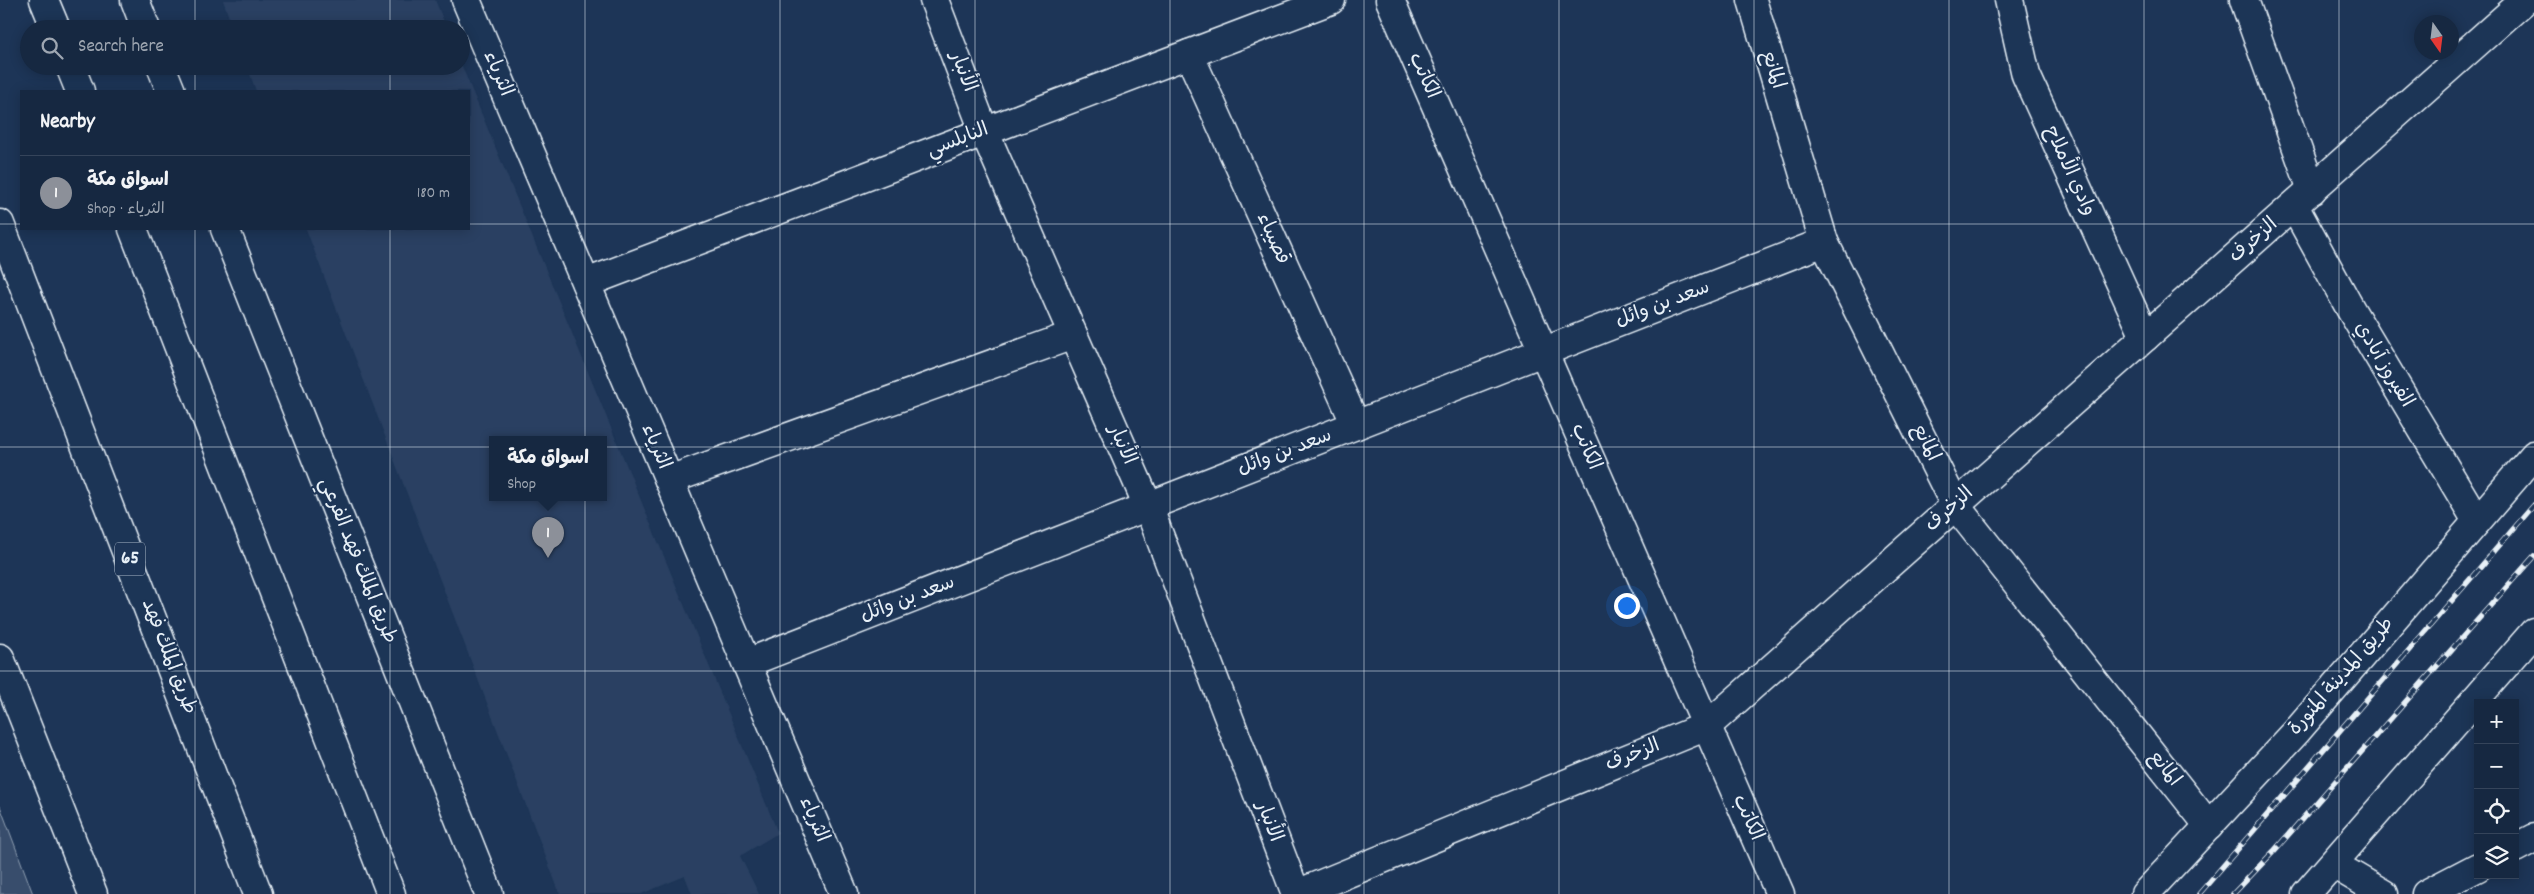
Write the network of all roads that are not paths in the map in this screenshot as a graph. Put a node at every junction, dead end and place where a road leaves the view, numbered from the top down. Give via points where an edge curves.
1 (44, 0) edge
2 (135, 0) edge
3 (466, 0) edge
4 (934, 0) edge
5 (1331, 0) edge
6 (1390, 0) edge
7 (1752, 0) edge
8 (2009, 0) edge
9 (2244, 0) edge
10 (2525, 0) edge
11 (52, 20) edge
12 (143, 20) edge
13 (1188, 54) junction
14 (74, 75) edge
15 (165, 75) edge
16 (80, 90) edge
17 (171, 90) edge
18 (984, 131) junction
19 (2303, 198) junction
20 (0, 224) edge
21 (133, 230) edge
22 (225, 230) edge
23 (1824, 242) junction
24 (586, 283) junction
25 (1073, 335) junction
26 (2145, 337) junction
27 (1544, 352) junction
28 (1356, 425) junction
29 (2534, 455) edge
30 (669, 480) junction
31 (1956, 505) junction
32 (1148, 506) junction
33 (2477, 521) junction
34 (2534, 632) edge
35 (0, 658) edge
36 (747, 663) junction
37 (1707, 726) junction
38 (2209, 826) junction
39 (2534, 838) edge
40 (2519, 846) edge
41 (2333, 864) junction
42 (2474, 869) edge
43 (93, 894) edge
44 (258, 894) edge
45 (390, 894) edge
46 (489, 894) edge
47 (844, 894) edge
48 (1297, 894) edge
49 (1780, 894) edge
50 (2145, 894) edge
51 (2306, 894) edge
52 (2384, 894) edge
53 (2426, 894) edge

1 - 11 main road
2 - 12 main road
3 - 24 main road, الثرياء
4 - 18 main road, الأنبار
5 - 13 main road, النابلسي
6 - 27 main road, الكاتب
7 - 23 main road, المانع
8 - 26 main road, وادي الأملاح via 2026,76
9 - 19 main road, الفيروز آبادي
10 - 19 main road, الزخرف
13 - 18 main road, النابلسي
13 - 28 main road, قصيباء
14 - 16 main road
15 - 17 main road
18 - 24 main road, النابلسي
18 - 25 main road, الأنبار
19 - 26 main road, الزخرف
19 - 33 main road, الفيروز آبادي via 2350,310
20 - 44 main road, طريق الملك فهد / 65
21 - 45 main road
22 - 46 main road, طريق الملك فهد الفرعي
23 - 27 main road, سعد بن وائل
23 - 31 main road, المانع
24 - 30 main road, الثرياء
25 - 30 main road
25 - 32 main road, الأنبار
26 - 31 main road, الزخرف
27 - 28 main road, سعد بن وائل
27 - 37 main road, الكاتب
28 - 32 main road, سعد بن وائل
29 - 33 main road, طريق المدينة المنورة
30 - 36 main road, الثرياء
31 - 37 main road, الزخرف
31 - 38 main road, المانع
32 - 36 main road, سعد بن وائل
32 - 48 main road, الأنبار
33 - 38 main road, طريق المدينة المنورة via 2297,731
34 - 41 main road
35 - 43 main road
36 - 47 main road, الثرياء
37 - 48 main road, الزخرف
37 - 49 main road, الكاتب
38 - 50 main road, طريق المدينة المنورة
39 - 40 main road
41 - 51 main road
41 - 52 main road
42 - 53 main road

